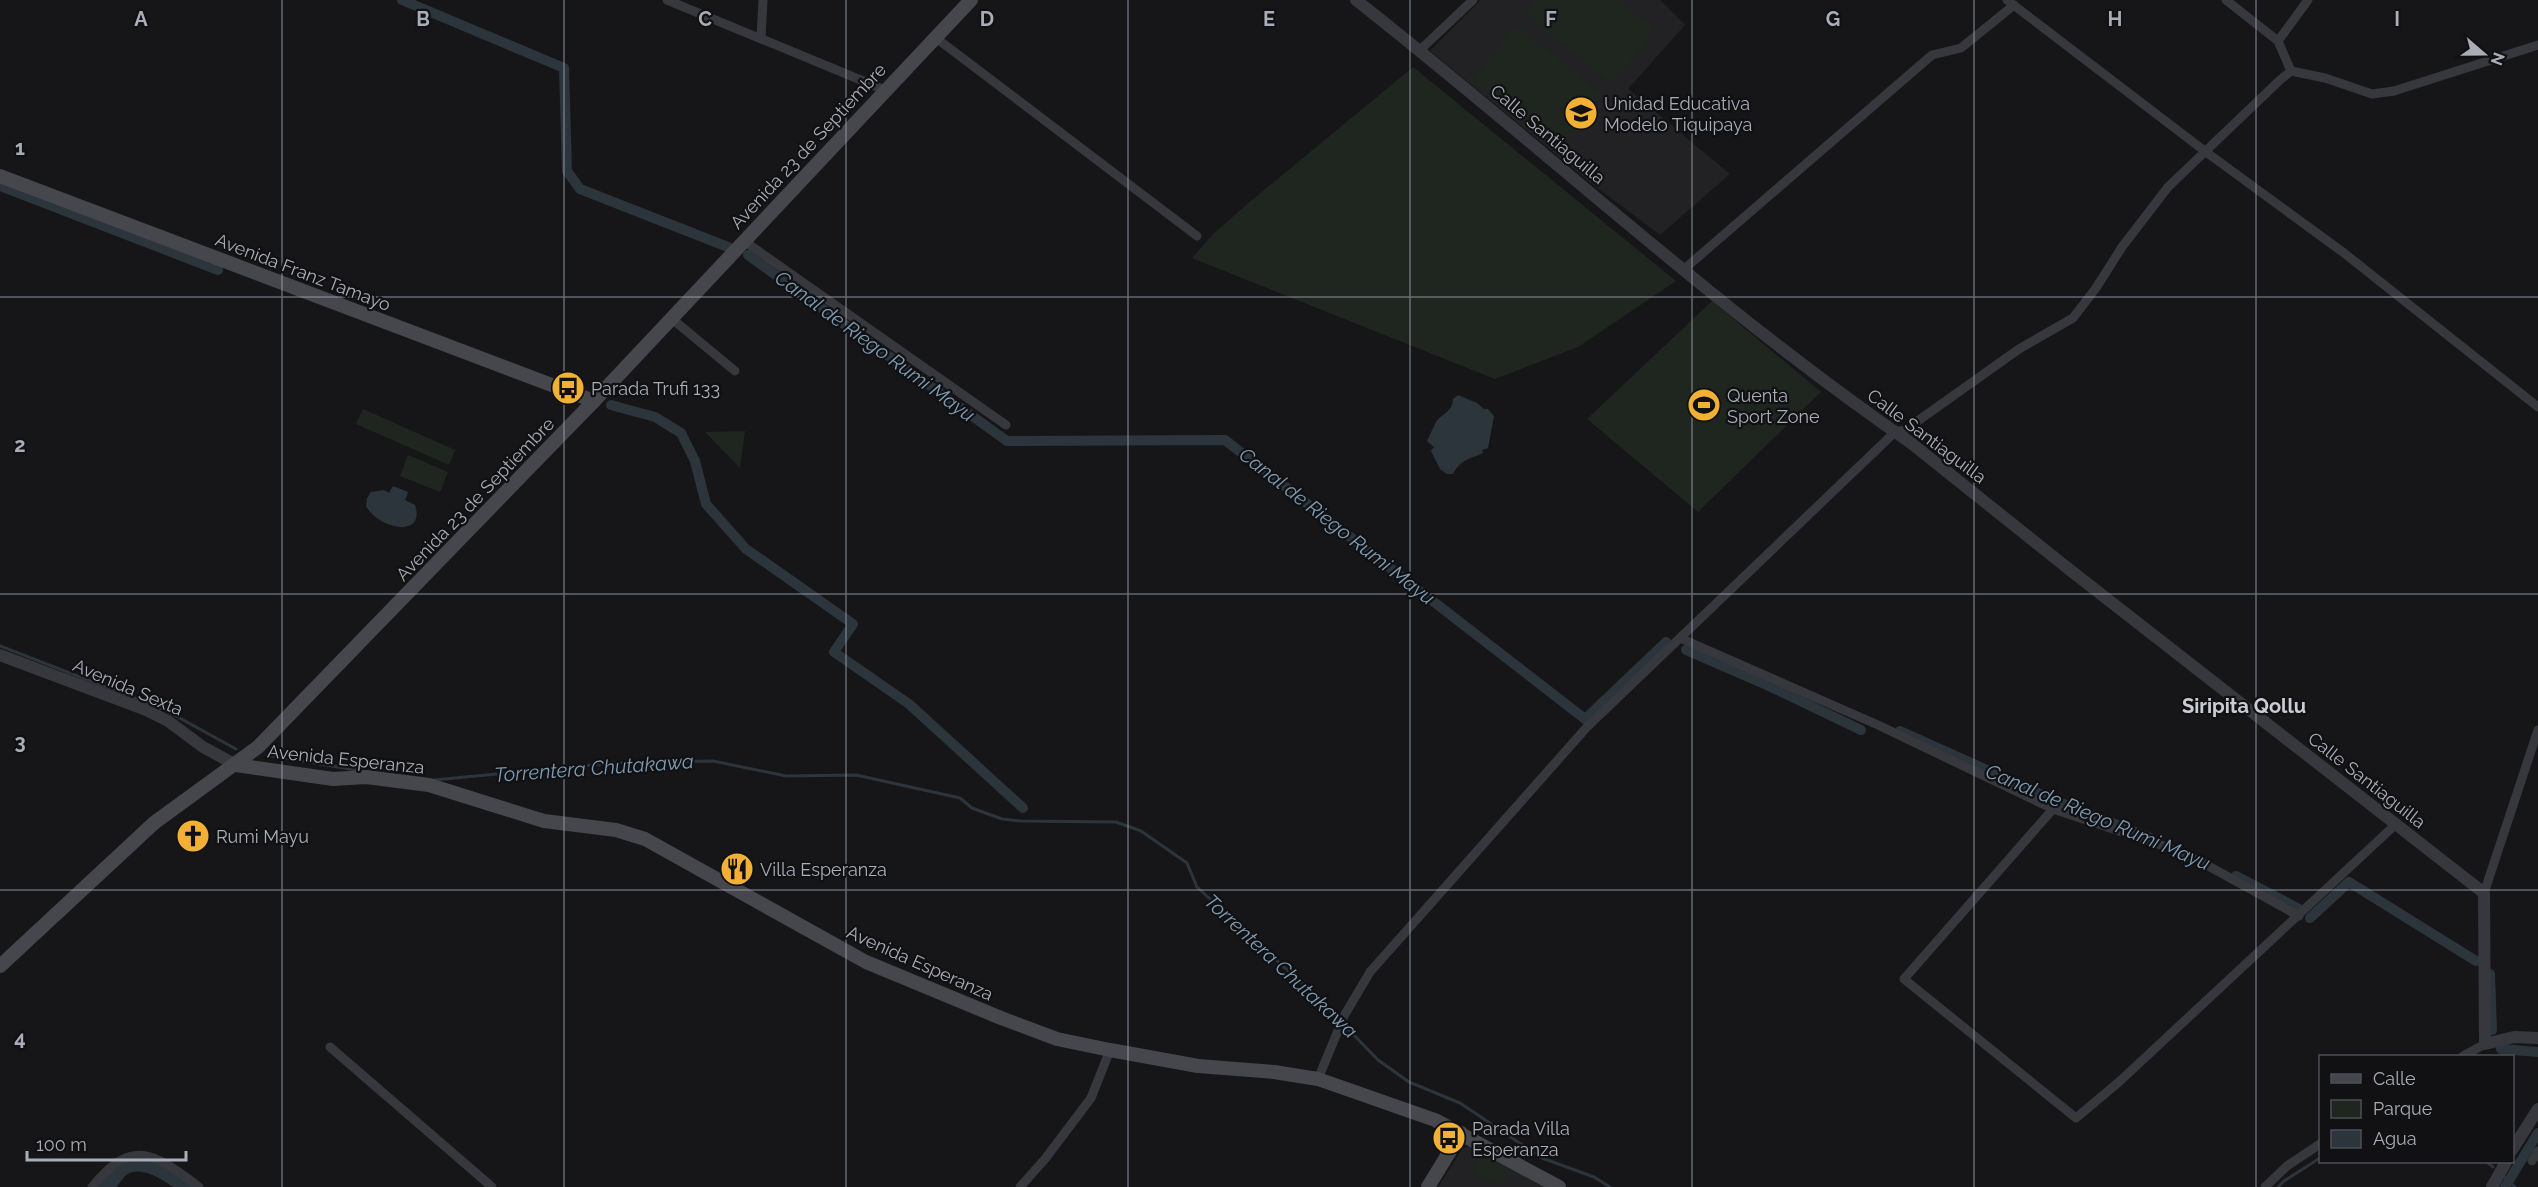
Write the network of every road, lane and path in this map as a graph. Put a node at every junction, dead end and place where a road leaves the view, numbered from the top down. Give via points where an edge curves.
1 (667, 0) edge
2 (763, 0) edge
3 (971, 0) edge
4 (1356, 0) edge
5 (1473, 0) edge
6 (2226, 0) edge
7 (2308, 0) edge
8 (2010, 3) edge
9 (761, 38) junction
10 (936, 38) junction
11 (2278, 41) junction
12 (2538, 45) edge
13 (1419, 50) junction
14 (2291, 71) junction
15 (885, 90) junction
16 (2206, 152) junction
17 (0, 176) edge
18 (1197, 236) dead end
19 (744, 241) junction
20 (1683, 270) junction
21 (671, 318) junction
22 (735, 371) dead end
23 (594, 401) junction
24 (2538, 406) edge
25 (1006, 424) dead end
26 (1895, 432) junction
27 (1680, 638) junction
28 (0, 655) edge
29 (2538, 730) edge
30 (240, 762) junction
31 (2053, 809) junction
32 (2395, 825) junction
33 (2484, 893) junction
34 (2299, 916) junction
35 (0, 966) edge
36 (2538, 1038) edge
37 (2485, 1044) junction
38 (330, 1047) dead end
39 (1110, 1050) junction
40 (2465, 1055) edge
41 (1318, 1079) junction
42 (2538, 1109) edge
43 (1461, 1133) junction
44 (2319, 1145) edge
45 (2514, 1147) edge
46 (2538, 1151) edge
47 (2532, 1161) dead end
48 (2505, 1163) edge
49 (92, 1187) edge
50 (199, 1187) edge
51 (492, 1187) edge
52 (1020, 1187) edge
53 (1428, 1187) edge
54 (1559, 1187) edge
55 (2265, 1187) edge
56 (2492, 1187) edge

1 - 9 street
2 - 9 street
3 - 10 main road, Avenida 23 de Septiembre
4 - 13 street, Calle Santiaguilla
5 - 13 street
6 - 11 street
7 - 11 street
8 - 16 street
8 - 20 street via 1961,48 1932,55
9 - 15 street
10 - 15 main road, Avenida 23 de Septiembre
10 - 18 street
11 - 14 street
12 - 14 street via 2394,91 2372,94
13 - 20 street, Calle Santiaguilla
14 - 16 street
15 - 19 main road, Avenida 23 de Septiembre
16 - 24 street via 2344,253
16 - 26 street via 2168,187 2073,318 2019,349 1905,430
17 - 23 main road, Avenida Franz Tamayo
19 - 21 main road, Avenida 23 de Septiembre
19 - 25 street
20 - 26 street, Calle Santiaguilla via 1780,349
21 - 22 street
21 - 23 main road, Avenida 23 de Septiembre
23 - 30 main road, Avenida 23 de Septiembre
26 - 27 street
26 - 32 street, Calle Santiaguilla
27 - 31 street via 1878,725
27 - 41 street via 1587,727 1370,972 1343,1020
28 - 30 street, Avenida Sexta via 146,710 220,758
29 - 33 street
30 - 35 main road, Avenida 23 de Septiembre via 154,823
30 - 39 main road, Avenida Esperanza via 333,779 366,777 429,786 544,821 616,830 645,839 866,962 1057,1039
31 - 34 street via 2164,846
31 - 34 street via 1904,979 2076,1118
32 - 33 street, Calle Santiaguilla
32 - 34 street
33 - 37 street
36 - 37 street via 2514,1037
37 - 40 street
38 - 51 street
39 - 41 main road, Avenida Esperanza via 1198,1066
39 - 52 street via 1091,1098
41 - 43 main road, Avenida Esperanza
42 - 45 street
43 - 53 main road
43 - 54 main road, Avenida Esperanza
44 - 55 street
46 - 47 street
48 - 56 street
49 - 50 street via 106,1170 124,1158 141,1155 164,1161

